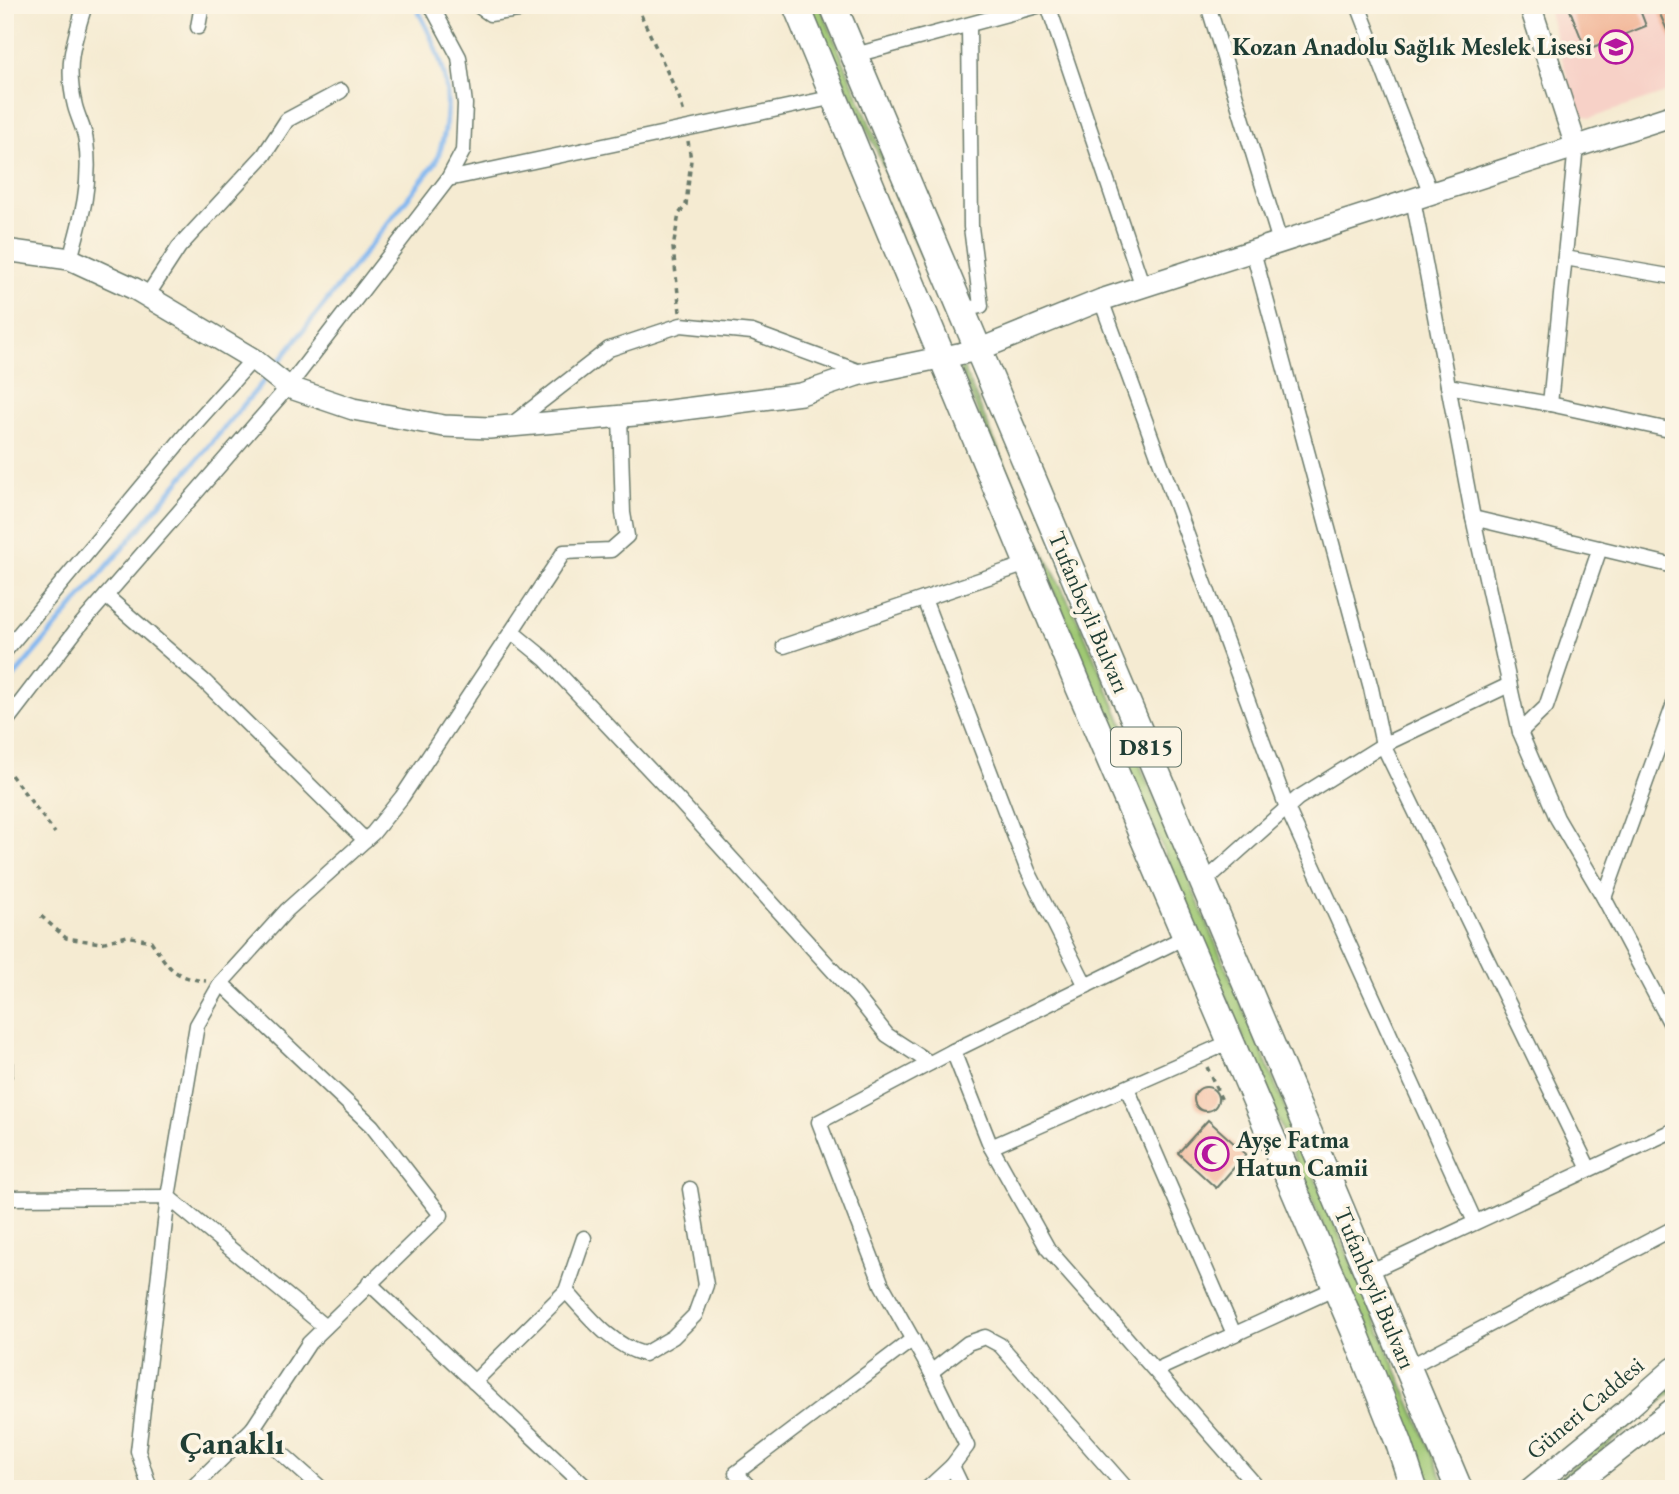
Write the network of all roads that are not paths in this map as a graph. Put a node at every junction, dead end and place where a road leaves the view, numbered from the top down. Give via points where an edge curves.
1 (85, 5) edge
2 (202, 5) edge
3 (431, 5) edge
4 (477, 5) edge
5 (553, 5) edge
6 (796, 5) edge
7 (833, 5) edge
8 (1041, 5) edge
9 (1048, 5) edge
10 (1208, 5) edge
11 (1358, 5) edge
12 (1530, 5) edge
13 (969, 25) junction
14 (198, 26) dead end
15 (855, 55) junction
16 (341, 92) dead end
17 (835, 97) junction
18 (1674, 115) edge
19 (1576, 146) junction
20 (448, 178) junction
21 (1422, 196) junction
22 (1280, 242) junction
23 (5, 250) edge
24 (1253, 251) junction
25 (1565, 258) junction
26 (69, 259) junction
27 (1674, 277) edge
28 (1143, 287) junction
29 (146, 296) junction
30 (1101, 300) junction
31 (961, 310) junction
32 (978, 350) junction
33 (941, 357) junction
34 (253, 359) junction
35 (864, 373) junction
36 (285, 385) junction
37 (1448, 386) junction
38 (1550, 404) junction
39 (620, 416) junction
40 (509, 426) junction
41 (1674, 431) edge
42 (1473, 518) junction
43 (1600, 548) junction
44 (1027, 564) junction
45 (1674, 566) edge
46 (106, 596) junction
47 (924, 599) junction
48 (512, 632) junction
49 (784, 646) dead end
50 (5, 651) edge
51 (1509, 685) junction
52 (1674, 704) edge
53 (5, 723) edge
54 (1520, 732) junction
55 (1383, 745) junction
56 (1287, 808) junction
57 (365, 840) junction
58 (1204, 882) junction
59 (1604, 898) junction
60 (1185, 937) junction
61 (221, 983) junction
62 (1086, 986) junction
63 (1674, 1030) edge
64 (1230, 1042) junction
65 (5, 1051) edge
66 (953, 1051) junction
67 (930, 1063) junction
68 (5, 1074) edge
69 (1127, 1088) junction
70 (1674, 1130) edge
71 (991, 1147) junction
72 (1589, 1169) junction
73 (691, 1189) dead end
74 (167, 1197) junction
75 (5, 1198) edge
76 (1475, 1222) junction
77 (1674, 1228) edge
78 (584, 1238) dead end
79 (1369, 1272) junction
80 (369, 1283) junction
81 (1336, 1287) junction
82 (566, 1291) junction
83 (325, 1327) junction
84 (1234, 1334) junction
85 (913, 1339) junction
86 (1409, 1367) junction
87 (1674, 1368) edge
88 (1156, 1370) junction
89 (931, 1372) junction
90 (474, 1382) junction
91 (1674, 1408) edge
92 (253, 1428) junction
93 (952, 1466) junction
94 (150, 1489) edge
95 (191, 1489) edge
96 (322, 1489) edge
97 (588, 1489) edge
98 (751, 1489) edge
99 (927, 1489) edge
100 (963, 1489) edge
101 (1126, 1489) edge
102 (1259, 1489) edge
103 (1414, 1489) edge
104 (1459, 1489) edge
105 (1530, 1489) edge
106 (1570, 1489) edge

1 - 26 street via 68,71 86,141 87,198
2 - 14 street
3 - 20 street via 458,57 465,104 463,151
4 - 5 street via 490,14
6 - 17 highway, Tufanbeyli Bulvarı / D815
7 - 15 highway, Tufanbeyli Bulvarı / D815
8 - 13 street
9 - 28 street
10 - 22 street
11 - 21 street
12 - 19 street
13 - 15 street
13 - 31 street via 971,227 981,306
15 - 31 highway, Tufanbeyli Bulvarı / D815
16 - 29 street via 287,120 264,155 179,247
17 - 20 street
17 - 33 highway, Tufanbeyli Bulvarı / D815
18 - 19 street
19 - 21 street
19 - 25 street
20 - 36 street
21 - 22 street
21 - 37 street
22 - 24 street
23 - 26 street
24 - 28 street
24 - 55 street
25 - 27 street
25 - 38 street
26 - 29 street
28 - 30 street
29 - 34 street
30 - 32 street
30 - 56 street
31 - 32 highway, Tufanbeyli Bulvarı / D815
32 - 33 street
32 - 58 highway, Tufanbeyli Bulvarı / D815
33 - 35 street
33 - 44 highway, Tufanbeyli Bulvarı / D815
34 - 36 street
34 - 50 street
35 - 39 street via 801,394
35 - 40 street via 752,332 681,325 609,349
36 - 40 street via 353,409 444,426
36 - 46 street
37 - 38 street
37 - 42 street
38 - 41 street
39 - 40 street
39 - 48 street via 627,536 611,550 564,552
42 - 43 street
42 - 51 street
43 - 45 street
43 - 54 street via 1546,707
44 - 47 street
44 - 60 highway, Tufanbeyli Bulvarı / D815
46 - 53 street
46 - 57 street via 205,682
47 - 49 street
47 - 62 street via 1028,871
48 - 57 street via 402,797
48 - 67 street via 545,659 681,803 887,1035
51 - 54 street
51 - 55 street
52 - 59 street
54 - 59 street via 1557,818
55 - 56 street
55 - 72 street
56 - 58 street
56 - 76 street
57 - 61 street via 288,910
58 - 79 highway, Tufanbeyli Bulvarı / D815
59 - 63 street
60 - 62 street
60 - 64 highway, Tufanbeyli Bulvarı / D815
61 - 74 street via 197,1025
61 - 80 street via 372,1126 441,1215
62 - 66 street
64 - 69 street
64 - 81 highway, Tufanbeyli Bulvarı / D815
65 - 68 street
66 - 67 street
66 - 71 street
67 - 85 street via 819,1122 882,1285
69 - 71 street
69 - 84 street
70 - 72 street
71 - 88 street via 1048,1249
72 - 76 street
73 - 82 street via 706,1285 695,1315 673,1337 644,1354 625,1349
74 - 75 street
74 - 83 street
74 - 94 street via 138,1451
76 - 79 street
77 - 86 street
78 - 82 street
79 - 86 highway, Tufanbeyli Bulvarı / D815
80 - 83 street
80 - 90 street
81 - 84 street
81 - 103 highway, Tufanbeyli Bulvarı / D815
82 - 90 street
83 - 92 street via 309,1343
84 - 88 street
85 - 89 street
85 - 98 street via 736,1473
86 - 104 highway, Tufanbeyli Bulvarı / D815
87 - 105 street, Güneri Caddesi
88 - 102 street
89 - 93 street via 967,1446
89 - 101 street via 968,1343 985,1337 1000,1345
90 - 97 street
91 - 106 street
92 - 95 street
92 - 96 street
93 - 99 street
93 - 100 street

